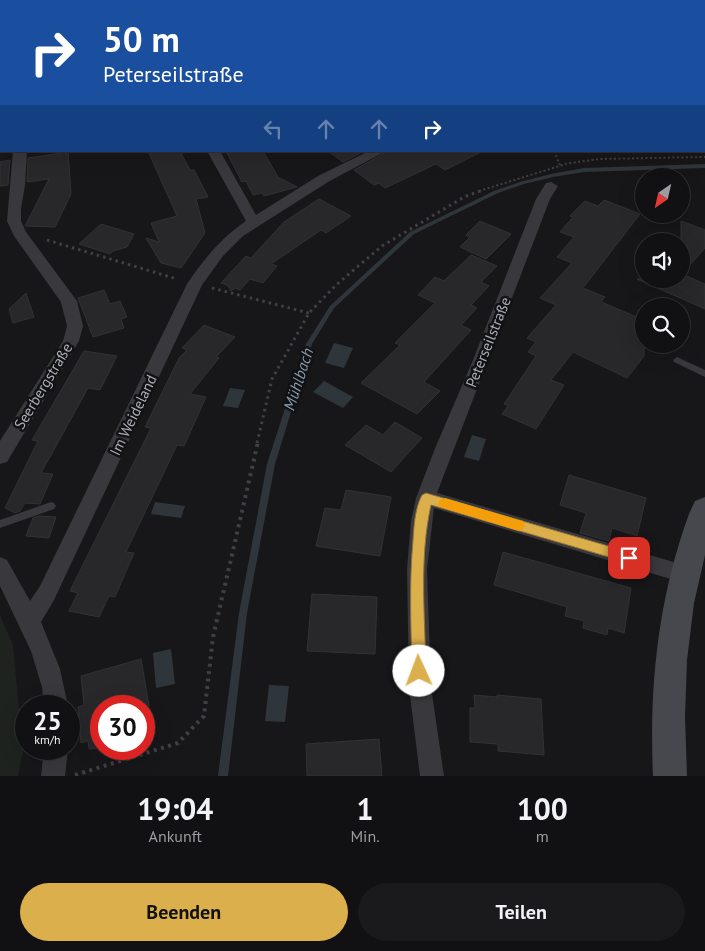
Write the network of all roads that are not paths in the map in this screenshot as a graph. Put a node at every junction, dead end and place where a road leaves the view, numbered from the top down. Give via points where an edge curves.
1 (20, 152) edge
2 (214, 152) edge
3 (378, 152) edge
4 (551, 186) dead end
5 (254, 222) junction
6 (677, 360) dead end
7 (705, 374) edge
8 (0, 457) edge
9 (426, 498) junction
10 (51, 506) dead end
11 (705, 509) edge
12 (0, 524) edge
13 (0, 566) edge
14 (684, 574) junction
15 (29, 621) junction
16 (54, 695) edge
17 (55, 760) edge
18 (53, 776) edge
19 (432, 776) edge
20 (670, 776) edge

1 - 8 street, Seerbergstraße via 14,222 69,301 75,326 71,342
2 - 5 street
3 - 5 street, Im Weideland via 323,179
4 - 9 street, Peterseilstraße via 543,199
5 - 15 street, Im Weideland via 218,253 195,284 47,593
6 - 7 lane
9 - 14 street
9 - 19 street, Peterseilstraße via 417,569 417,607 420,687
10 - 12 lane
11 - 14 street
13 - 15 street
14 - 20 street via 673,624 669,672
15 - 16 street via 48,666
17 - 18 street

